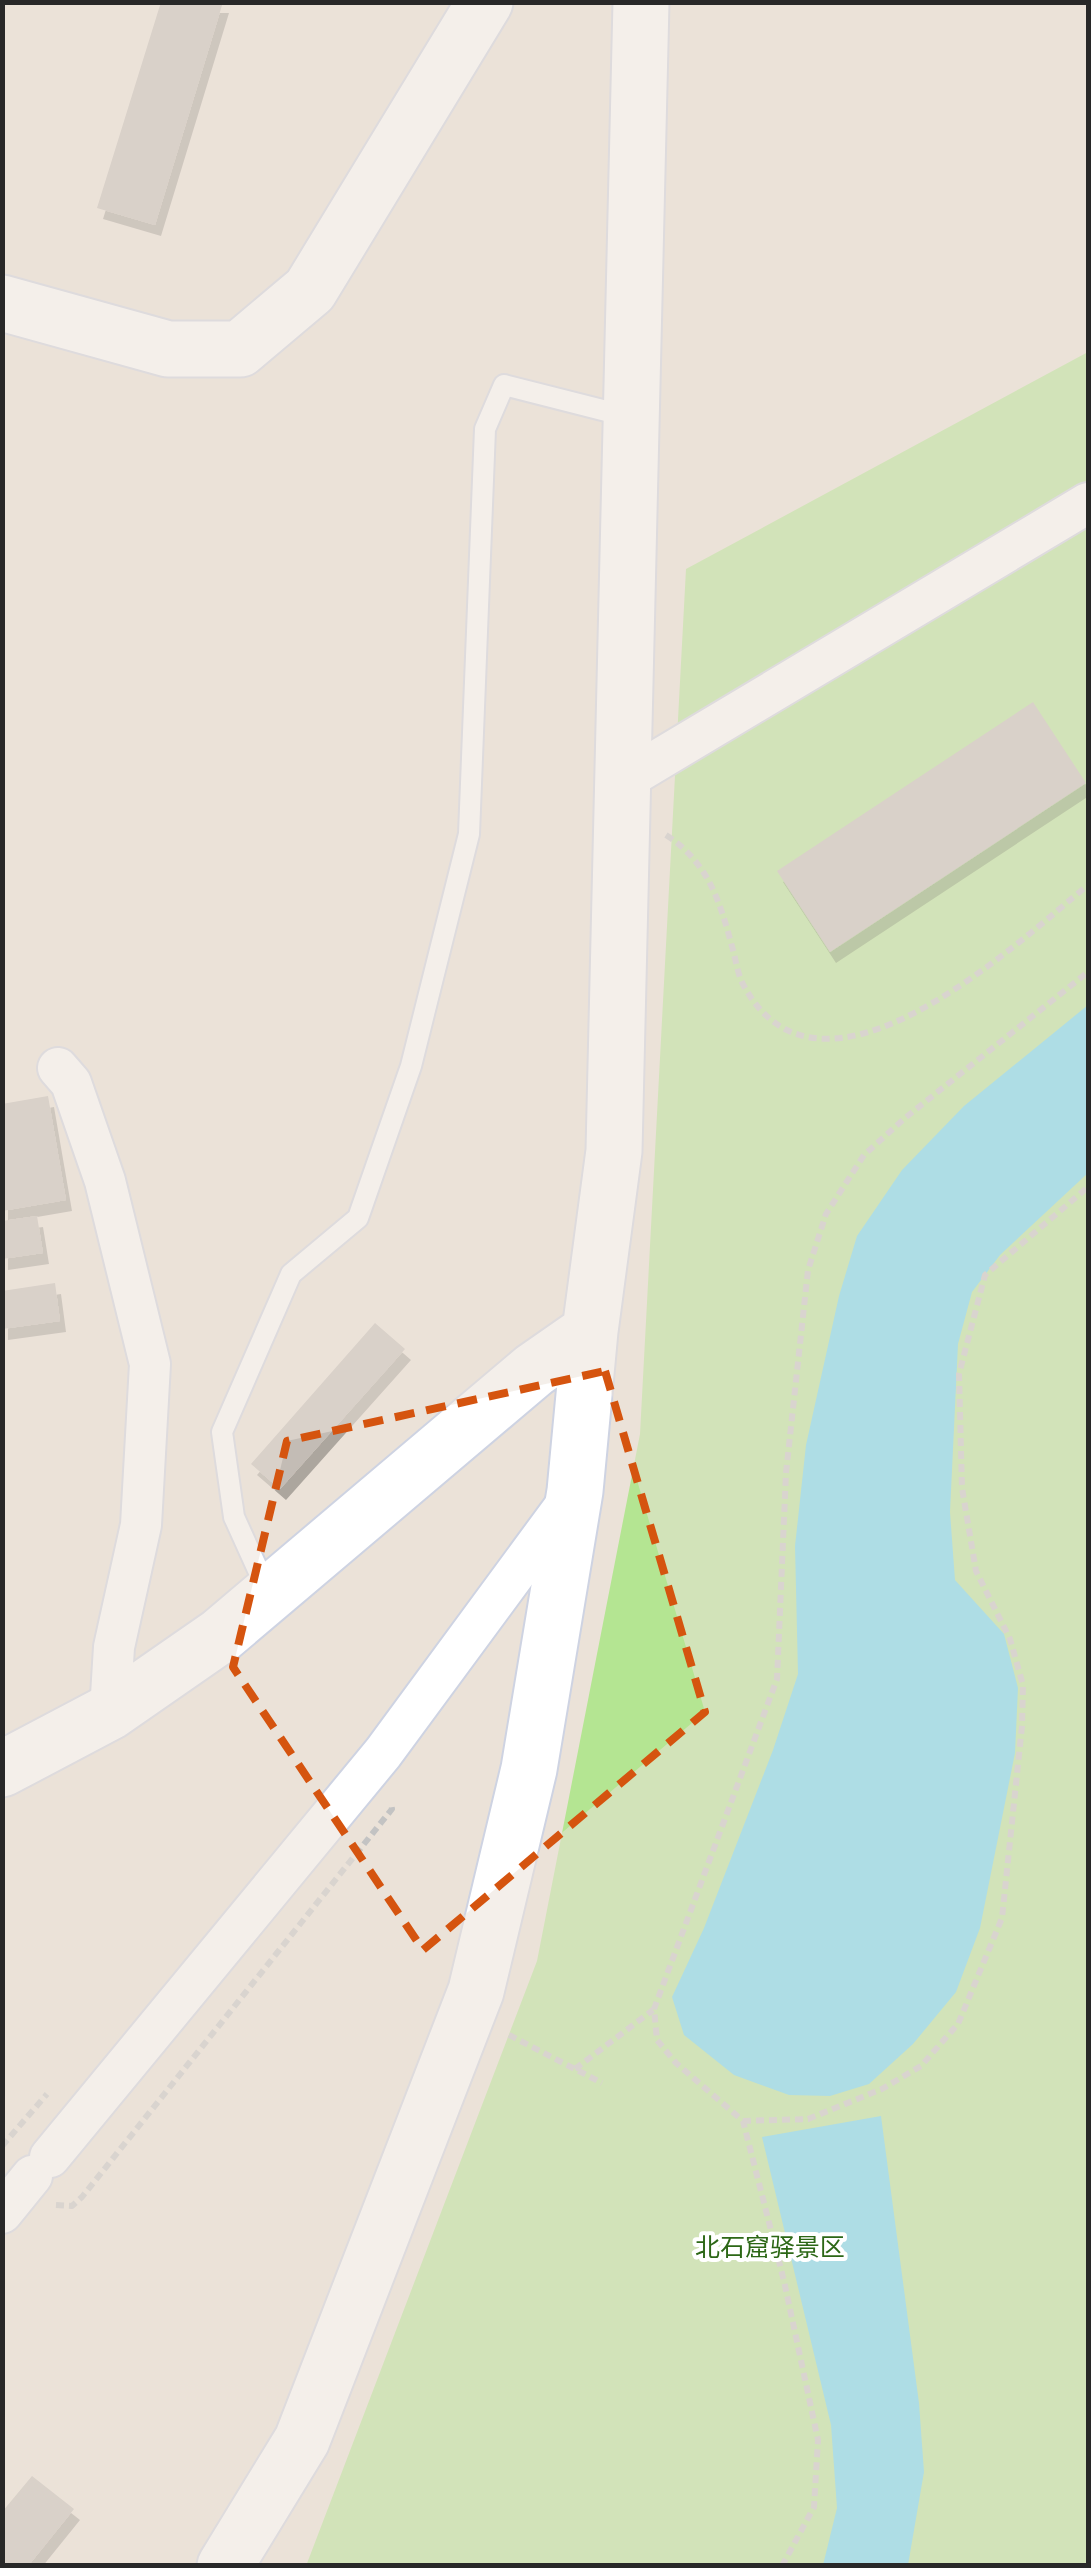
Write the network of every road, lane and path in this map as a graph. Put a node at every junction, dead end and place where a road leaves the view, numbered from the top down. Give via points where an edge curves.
1 (485, 2) edge
2 (641, 2) edge
3 (2, 303) edge
4 (631, 418) junction
5 (1088, 502) edge
6 (622, 802) junction
7 (1088, 885) edge
8 (1088, 972) edge
9 (58, 1068) dead end
10 (1088, 1187) edge
11 (590, 1331) junction
12 (575, 1492) junction
13 (269, 1594) junction
14 (110, 1712) junction
15 (383, 1754) junction
16 (2, 1769) edge
17 (654, 2009) junction
18 (468, 2014) junction
19 (575, 2069) junction
20 (602, 2083) dead end
21 (743, 2122) junction
22 (11, 2136) dead end
23 (2, 2146) edge
24 (72, 2206) dead end
25 (2, 2213) edge
26 (225, 2566) edge
27 (782, 2566) edge

1 - 3 street via 310,290 240,349 168,348
2 - 4 street
4 - 6 street
4 - 13 lane via 504,385 485,429 469,834 411,1066 358,1218 291,1274 222,1432 234,1517
5 - 6 street
6 - 7 path via 687,848 719,896 742,985 764,1014 783,1030 821,1042 894,1024 977,976
6 - 11 street via 614,1152
8 - 17 path via 864,1155 826,1214 808,1270 786,1473 778,1679
9 - 14 street via 72,1084 104,1181 150,1364 141,1525 114,1647
10 - 21 path via 985,1275 958,1374 962,1488 976,1571 1010,1639 1022,1685 1002,1918 958,2024 921,2066 882,2090 808,2119
11 - 12 street
11 - 13 street via 534,1370
12 - 15 street
12 - 18 street via 529,1769
13 - 14 street
14 - 16 street
15 - 24 path via 392,1809
15 - 25 street
17 - 19 path
17 - 21 path via 657,2040
18 - 19 path
18 - 26 street via 302,2440
19 - 20 path
21 - 27 path via 818,2440 814,2506
22 - 23 path

